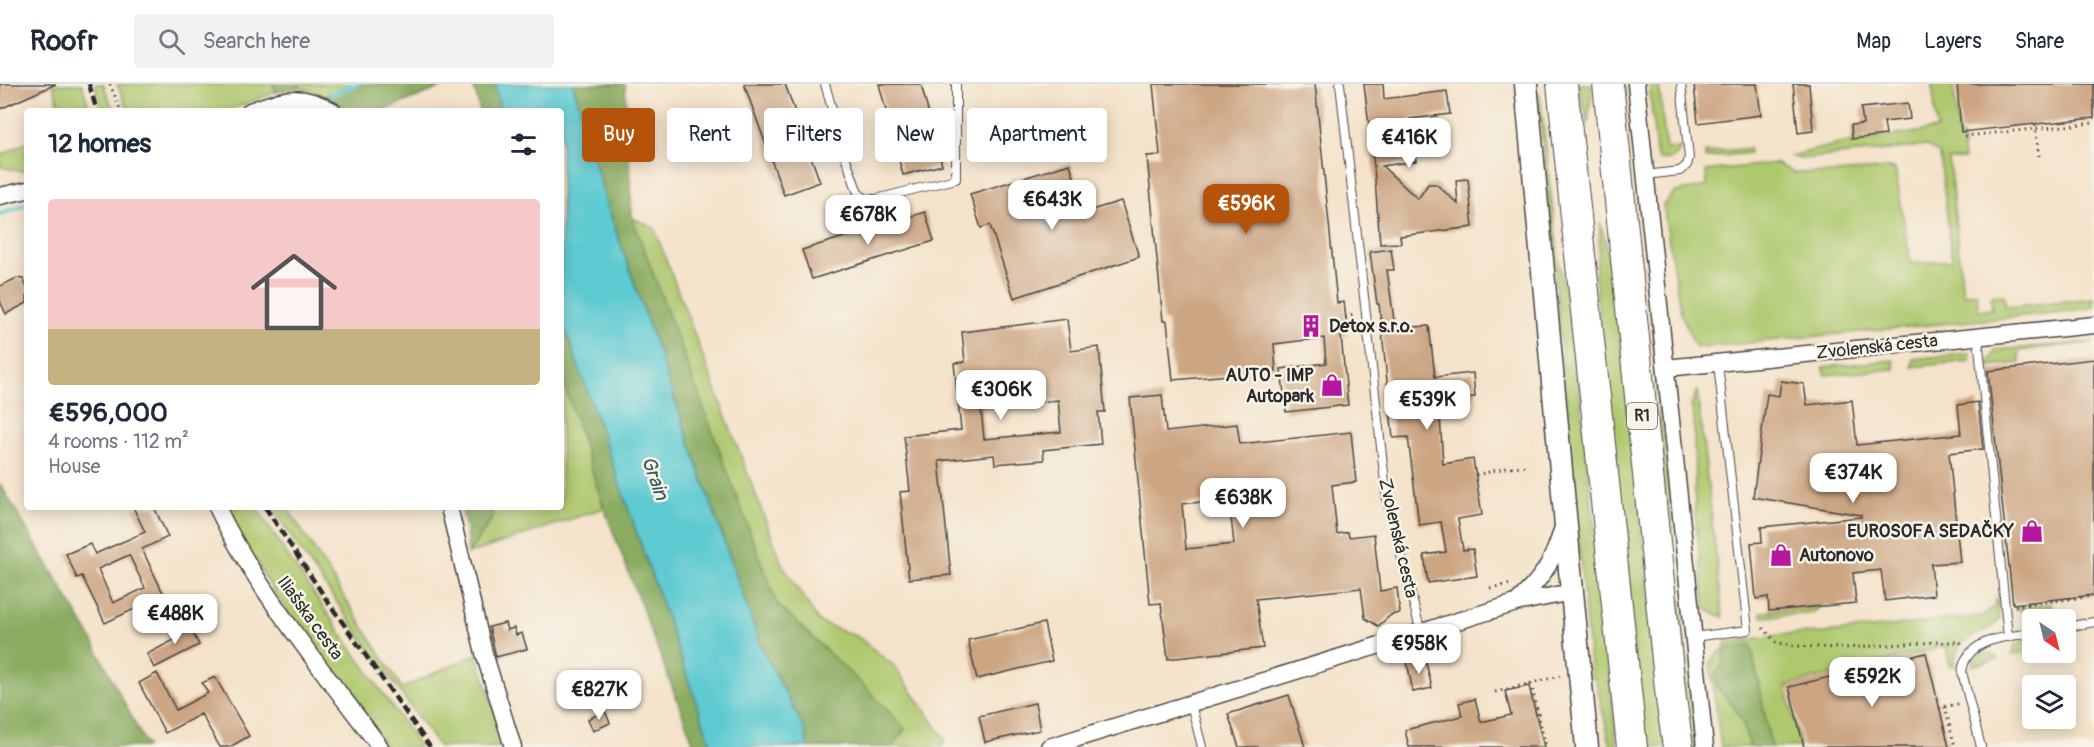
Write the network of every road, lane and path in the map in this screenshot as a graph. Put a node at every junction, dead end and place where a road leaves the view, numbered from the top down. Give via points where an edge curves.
1 (111, 84) edge
2 (825, 84) edge
3 (956, 84) edge
4 (1340, 84) edge
5 (1526, 84) edge
6 (1608, 84) edge
7 (1636, 84) edge
8 (1681, 84) edge
9 (1561, 86) edge
10 (120, 108) edge
11 (259, 108) edge
12 (326, 108) edge
13 (2094, 123) edge
14 (2035, 127) junction
15 (1965, 136) dead end
16 (2039, 156) dead end
17 (1645, 175) junction
18 (24, 191) edge
19 (0, 196) edge
20 (2092, 325) edge
21 (1978, 337) junction
22 (1718, 364) junction
23 (1666, 368) junction
24 (1528, 466) dead end
25 (1476, 475) dead end
26 (218, 510) edge
27 (450, 510) edge
28 (1565, 520) junction
29 (1511, 584) dead end
30 (1490, 588) dead end
31 (1572, 592) junction
32 (2094, 596) edge
33 (1516, 603) junction
34 (2005, 607) junction
35 (2094, 621) edge
36 (2076, 625) edge
37 (1763, 628) dead end
38 (1420, 633) junction
39 (2022, 635) edge
40 (1693, 637) junction
41 (2008, 637) junction
42 (1971, 650) junction
43 (1565, 675) dead end
44 (1531, 684) junction
45 (1495, 692) dead end
46 (1191, 704) junction
47 (1945, 707) dead end
48 (380, 747) edge
49 (513, 747) edge
50 (1049, 747) edge
51 (1202, 747) edge
52 (1546, 747) edge
53 (1587, 747) edge
54 (1632, 747) edge
55 (1678, 747) edge
56 (1706, 747) edge
57 (1955, 747) edge
58 (1981, 747) edge

1 - 10 path
2 - 3 lane via 858,193 866,199 876,199 956,178
4 - 38 lane, Zvolenská cesta via 1387,500
5 - 28 main road
6 - 55 highway, R1
7 - 17 street
8 - 17 lane via 1687,165 1680,171
9 - 54 highway
11 - 12 street via 292,98
13 - 14 path
14 - 15 path
14 - 16 path
17 - 23 street
18 - 19 street
20 - 21 street, Zvolenská cesta
21 - 22 street, Zvolenská cesta
21 - 34 lane
22 - 23 street, Zvolenská cesta
22 - 40 lane via 1748,630
23 - 40 street
24 - 25 path
26 - 48 street, Iliašska cesta via 256,578
27 - 49 street via 484,653
28 - 31 main road
28 - 33 street via 1556,551 1540,580
29 - 30 path
31 - 33 street
31 - 53 main road
32 - 34 path
33 - 38 street
34 - 41 lane
35 - 36 lane
37 - 42 path via 1776,642 1794,646 1842,648 1960,642
38 - 46 street
39 - 41 lane
40 - 56 street
41 - 42 lane
42 - 58 lane via 1963,661 1962,672
43 - 44 path
44 - 45 path
44 - 52 path
46 - 50 street
46 - 51 lane
47 - 57 path

